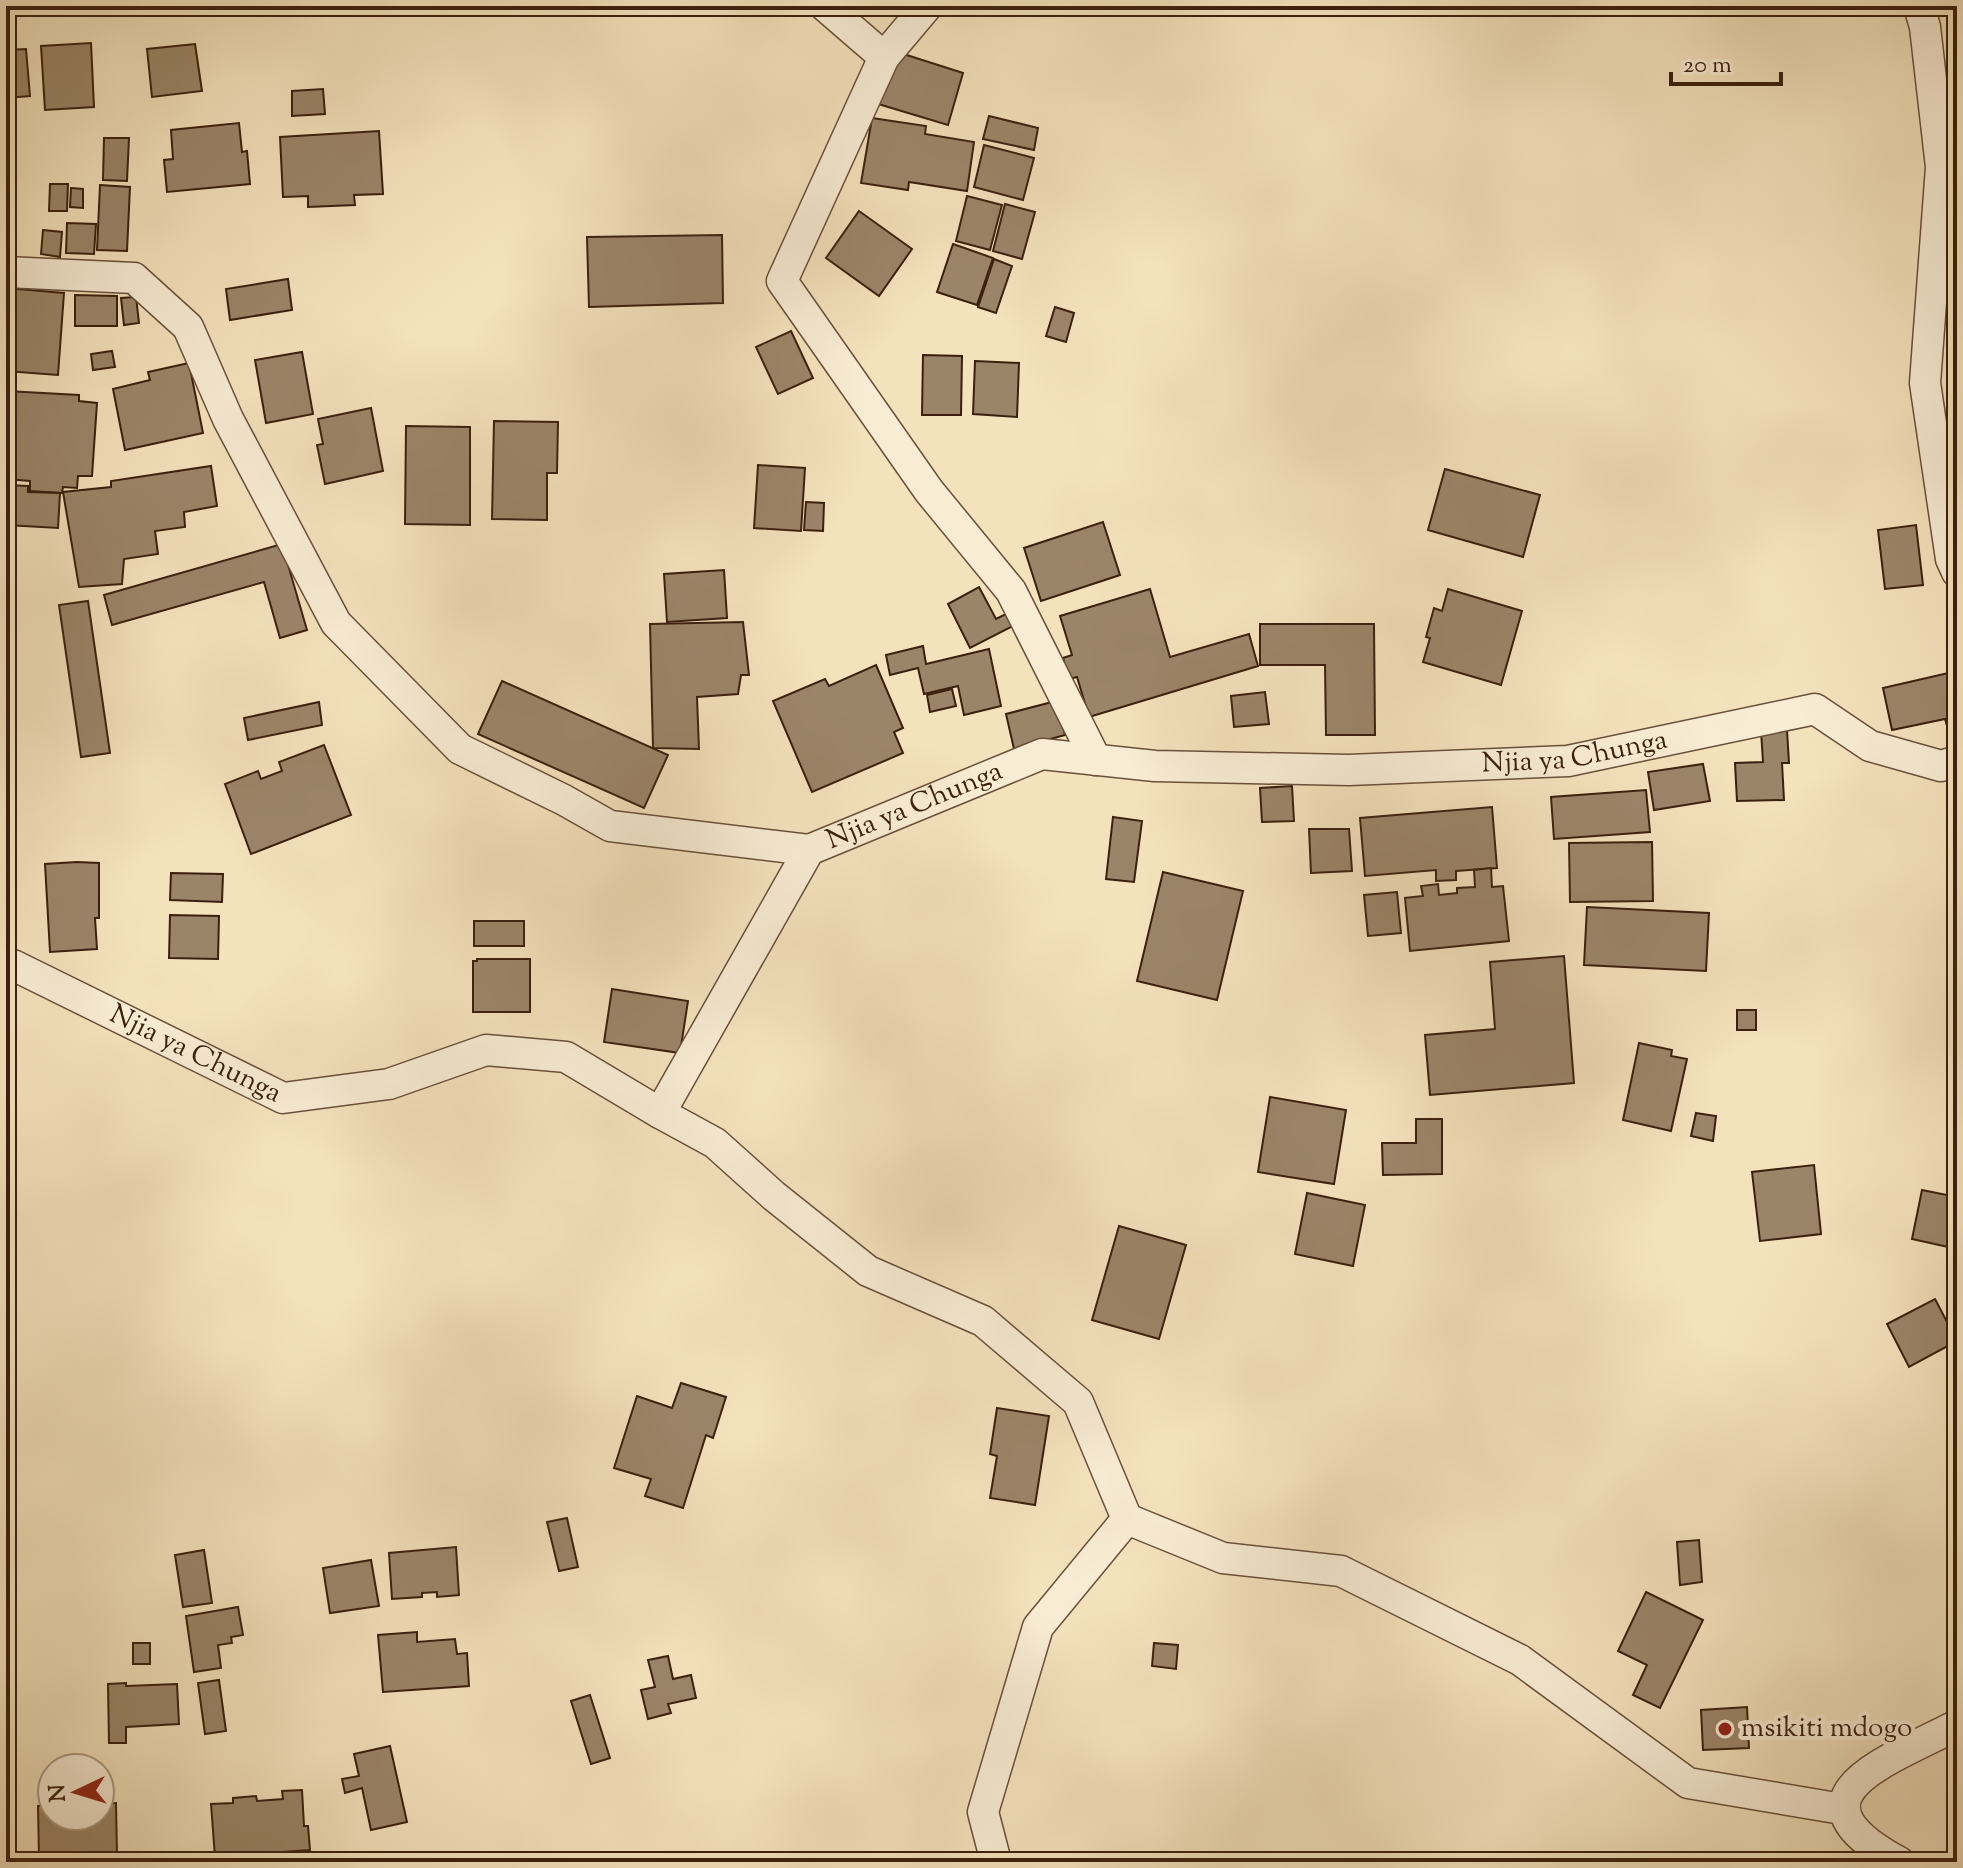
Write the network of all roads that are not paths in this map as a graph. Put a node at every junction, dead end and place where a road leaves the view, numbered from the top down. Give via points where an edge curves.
1 (825, 6) edge
2 (927, 6) edge
3 (1919, 6) edge
4 (884, 57) junction
5 (6, 272) edge
6 (1957, 572) edge
7 (1096, 760) junction
8 (1957, 761) edge
9 (809, 850) junction
10 (6, 965) edge
11 (660, 1113) junction
12 (1127, 1519) junction
13 (1957, 1725) edge
14 (1842, 1809) junction
15 (996, 1862) edge
16 (1899, 1862) edge

1 - 4 street
2 - 4 street
3 - 6 street via 1941,167 1925,383
4 - 7 street via 782,281 929,491 1011,591
5 - 9 street via 134,278 188,327 228,419 336,623 460,749 610,826
7 - 8 street, Njia ya Chunga via 1349,770 1568,761 1815,709 1870,746 1941,766
7 - 9 street, Njia ya Chunga via 1042,754
9 - 11 street, Njia ya Chunga
10 - 11 street, Njia ya Chunga via 283,1098 389,1084 486,1050 566,1057
11 - 12 street via 715,1143 868,1271 983,1321 1078,1402
12 - 14 street via 1223,1558 1341,1571 1520,1660 1688,1783
12 - 15 street via 1038,1627 983,1812
13 - 14 street via 1855,1783
14 - 16 street via 1857,1835

